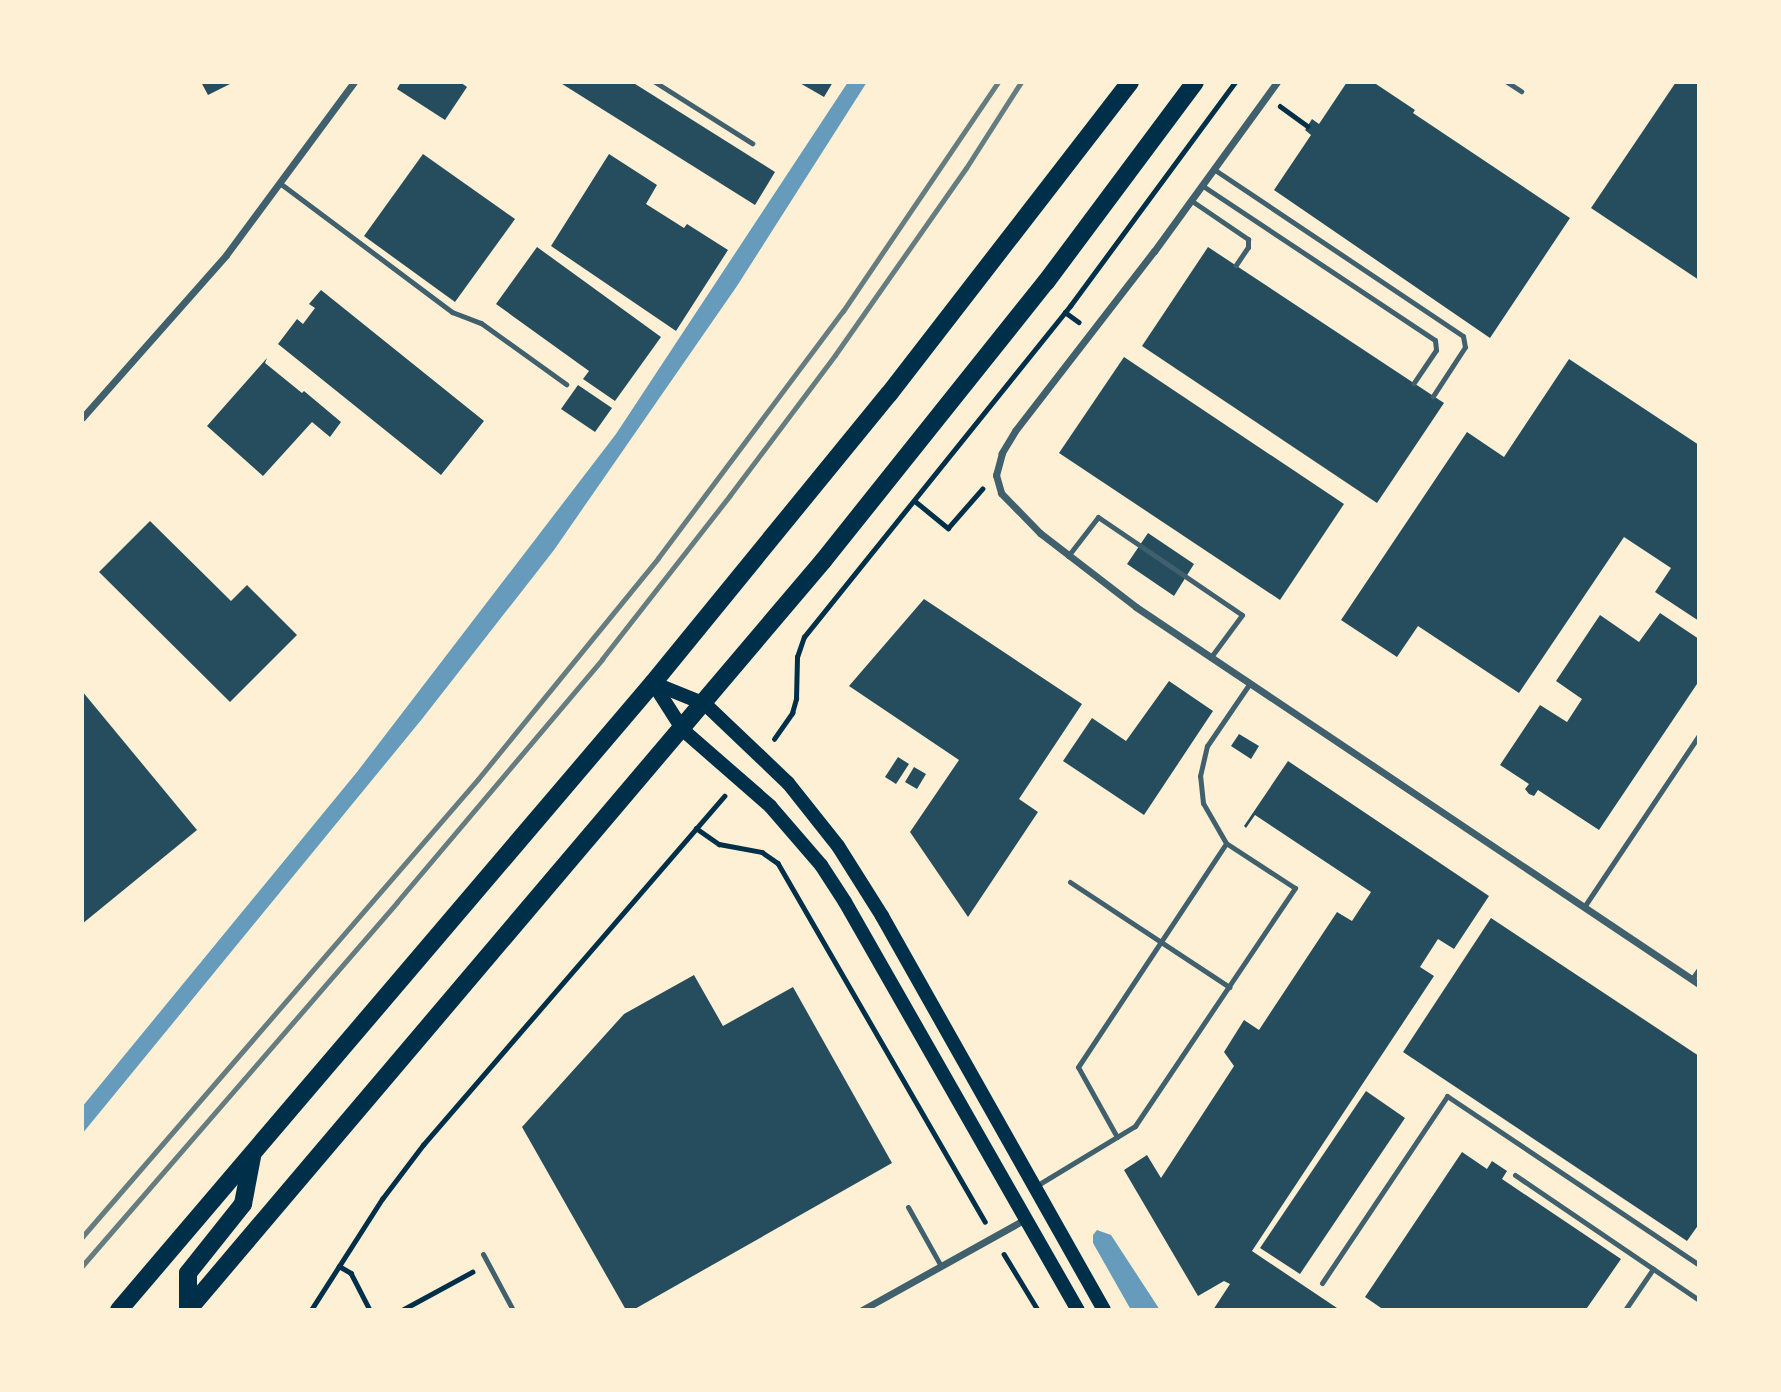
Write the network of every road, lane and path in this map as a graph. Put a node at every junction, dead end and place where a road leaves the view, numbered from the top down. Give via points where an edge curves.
1 (354, 82) edge
2 (654, 82) edge
3 (1130, 82) edge
4 (1195, 82) edge
5 (1234, 82) edge
6 (1278, 82) edge
7 (1507, 82) edge
8 (1521, 91) dead end
9 (1267, 97) junction
10 (1308, 126) dead end
11 (752, 143) dead end
12 (1215, 170) junction
13 (281, 184) junction
14 (1203, 186) junction
15 (1192, 201) junction
16 (1236, 265) dead end
17 (1414, 383) dead end
18 (565, 384) dead end
19 (1433, 396) dead end
20 (82, 418) edge
21 (996, 475) junction
22 (915, 501) junction
23 (1068, 556) junction
24 (1211, 657) junction
25 (653, 683) junction
26 (1250, 683) junction
27 (705, 704) junction
28 (683, 730) junction
29 (1699, 735) edge
30 (760, 755) junction
31 (738, 778) junction
32 (696, 828) junction
33 (1226, 842) junction
34 (1070, 882) dead end
35 (1584, 907) junction
36 (1160, 942) junction
37 (1699, 969) edge
38 (1695, 982) edge
39 (1229, 987) junction
40 (1117, 1137) junction
41 (252, 1154) junction
42 (1515, 1175) dead end
43 (1036, 1186) junction
44 (908, 1207) dead end
45 (1024, 1220) junction
46 (993, 1237) junction
47 (483, 1255) dead end
48 (488, 1263) junction
49 (1699, 1265) edge
50 (339, 1266) junction
51 (941, 1266) junction
52 (1653, 1269) junction
53 (1322, 1283) dead end
54 (1699, 1300) edge
55 (119, 1310) edge
56 (188, 1310) edge
57 (311, 1310) edge
58 (370, 1310) edge
59 (402, 1310) edge
60 (513, 1310) edge
61 (862, 1310) edge
62 (1038, 1310) edge
63 (1078, 1310) edge
64 (1104, 1310) edge
65 (1625, 1310) edge

1 - 13 street
2 - 11 lane
3 - 25 main road via 889,394
4 - 27 main road via 1046,282
5 - 22 path via 1070,306
6 - 9 street
7 - 8 lane
9 - 10 path
9 - 12 street
12 - 14 street
12 - 19 lane via 1463,335 1465,347
13 - 18 lane via 452,312 481,323
13 - 20 street via 178,312
14 - 15 street
14 - 17 lane via 1434,341 1436,350
15 - 16 lane via 1248,239
15 - 21 street via 1015,431
21 - 22 path via 948,528
21 - 23 street via 1001,493 1016,510
22 - 30 path via 804,637 797,657 792,713
23 - 24 street
23 - 24 lane via 1098,517 1242,615
24 - 26 street
25 - 27 main road
25 - 28 main road
25 - 41 main road
26 - 33 lane via 1207,746 1200,776 1203,803
26 - 35 street
27 - 28 main road
27 - 30 main road
28 - 31 main road
28 - 56 main road
29 - 35 lane
30 - 43 main road via 814,813 861,880
31 - 32 path
31 - 45 main road via 793,829 845,902
32 - 46 path via 719,844 762,852 778,863
32 - 50 path via 423,1145
33 - 36 lane
33 - 39 lane via 1295,888
34 - 36 lane
35 - 38 street
36 - 39 lane
36 - 40 lane via 1078,1067
37 - 38 lane
39 - 40 lane via 1135,1126
40 - 43 lane
41 - 55 main road
41 - 56 main road via 243,1204 188,1273
42 - 52 lane
43 - 64 main road
44 - 51 lane
45 - 46 street
45 - 63 main road
46 - 51 street
46 - 62 path
47 - 48 lane
48 - 59 path
48 - 60 lane
49 - 53 lane via 1447,1096
50 - 57 path
50 - 58 path via 351,1273
51 - 61 street
52 - 54 lane
52 - 65 lane

